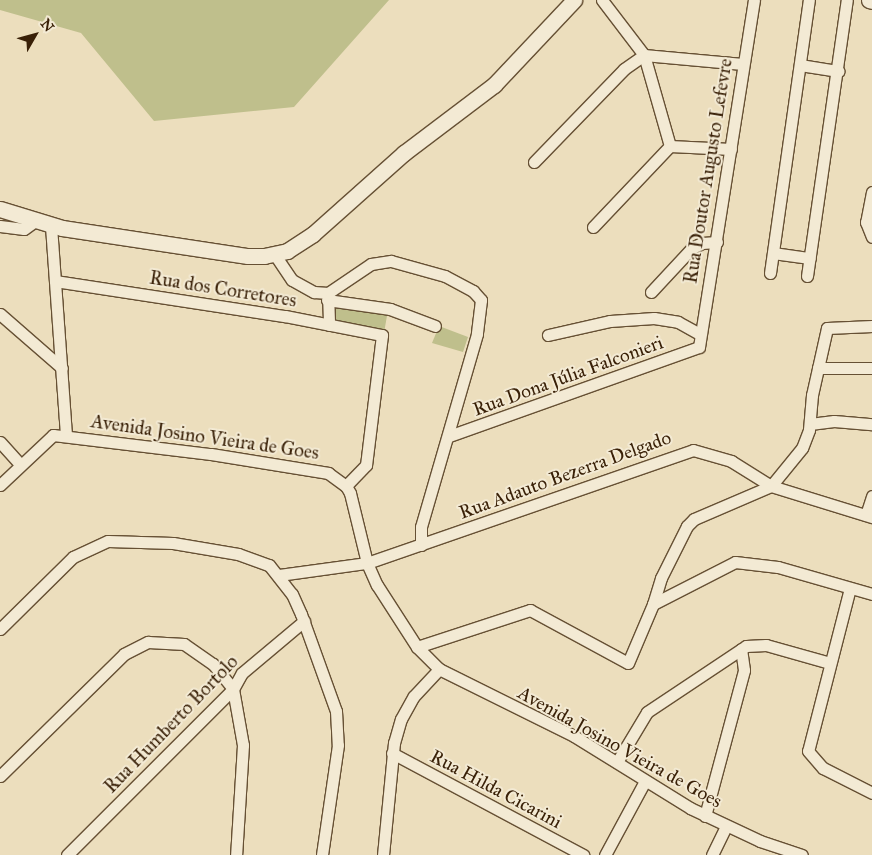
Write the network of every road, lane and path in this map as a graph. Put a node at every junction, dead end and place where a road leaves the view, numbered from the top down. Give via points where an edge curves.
1 (574, 0) edge
2 (602, 0) edge
3 (754, 0) edge
4 (809, 0) edge
5 (848, 0) edge
6 (644, 55) junction
7 (743, 64) junction
8 (800, 65) junction
9 (839, 71) junction
10 (670, 146) junction
11 (731, 149) junction
12 (534, 162) dead end
13 (872, 192) edge
14 (0, 208) edge
15 (35, 221) junction
16 (0, 226) edge
17 (51, 226) junction
18 (594, 227) dead end
19 (872, 237) edge
20 (717, 242) junction
21 (275, 254) junction
22 (773, 254) junction
23 (810, 258) junction
24 (770, 273) dead end
25 (808, 276) dead end
26 (55, 281) junction
27 (651, 292) dead end
28 (327, 296) junction
29 (0, 314) edge
30 (329, 325) junction
31 (435, 326) dead end
32 (872, 326) edge
33 (700, 334) junction
34 (548, 335) dead end
35 (699, 347) joint
36 (62, 368) junction
37 (818, 368) junction
38 (872, 368) edge
39 (810, 424) junction
40 (872, 424) edge
41 (66, 435) junction
42 (448, 436) junction
43 (0, 442) edge
44 (20, 464) junction
45 (0, 485) edge
46 (346, 486) junction
47 (771, 486) junction
48 (872, 496) edge
49 (869, 516) edge
50 (421, 545) junction
51 (368, 563) junction
52 (278, 575) junction
53 (850, 588) junction
54 (872, 594) edge
55 (653, 604) junction
56 (304, 621) junction
57 (0, 629) edge
58 (417, 647) junction
59 (741, 649) junction
60 (830, 663) junction
61 (439, 669) junction
62 (234, 689) junction
63 (392, 753) junction
64 (617, 762) junction
65 (0, 776) edge
66 (645, 781) junction
67 (872, 794) edge
68 (705, 816) junction
69 (726, 826) junction
70 (68, 855) edge
71 (236, 855) edge
72 (322, 855) edge
73 (384, 855) edge
74 (583, 855) edge
75 (605, 855) edge
76 (712, 855) edge
77 (802, 855) edge

1 - 21 main road via 494,85 404,153 300,244
2 - 6 street
3 - 7 street, Rua Doutor Augusto Lefevre
4 - 8 street
5 - 9 street
6 - 7 street
6 - 10 street
6 - 12 street via 624,69
7 - 11 street, Rua Doutor Augusto Lefevre
8 - 9 street
8 - 22 street
9 - 23 street
10 - 11 street
10 - 18 street
11 - 20 street, Rua Doutor Augusto Lefevre
13 - 19 street via 866,223
14 - 15 main road
15 - 16 street via 24,229
15 - 17 main road
17 - 21 main road via 248,256
17 - 26 street
20 - 27 street via 702,243 692,248
20 - 33 street, Rua Doutor Augusto Lefevre
21 - 28 street via 292,280
22 - 23 street
22 - 24 street
23 - 25 street
26 - 30 street, Rua dos Corretores
26 - 36 street
28 - 30 street
28 - 31 street via 390,309
28 - 42 street via 371,264 384,261 445,276 478,296 482,305 481,316
29 - 36 street
30 - 46 street, Rua dos Corretores via 380,334 383,338 366,466
32 - 37 street via 827,328
33 - 34 street via 678,322 654,318 592,324
33 - 35 street, Rua Doutor Augusto Lefevre
35 - 42 street, Rua Dona Júlia Falconieri
36 - 41 street
37 - 38 street
37 - 39 street
39 - 40 street via 834,421
39 - 47 street via 802,448
41 - 44 street via 46,438
41 - 46 street, Avenida Josino Vieira de Goes via 311,468 328,473
42 - 50 street via 421,528
43 - 44 street
44 - 45 street
46 - 51 street, Avenida Josino Vieira de Goes
47 - 49 street, Rua Adauto Bezerra Delgado
47 - 50 street, Rua Adauto Bezerra Delgado via 731,461 693,450
47 - 55 street via 694,519 686,526 661,578
48 - 49 street
50 - 51 street, Rua Adauto Bezerra Delgado
51 - 52 street, Rua Adauto Bezerra Delgado
51 - 58 street, Avenida Josino Vieira de Goes via 386,602
52 - 56 street
52 - 57 street via 260,560 238,554 173,543 108,540 73,557
53 - 54 street
53 - 55 street via 778,567 735,562
53 - 60 street
55 - 58 street via 628,663 530,610
56 - 62 street, Rua Humberto Bortolo via 242,673
56 - 72 street via 339,727
58 - 61 street, Avenida Josino Vieira de Goes
59 - 60 street via 756,643
59 - 64 street via 647,712
59 - 68 street via 744,670
60 - 67 street via 808,751 823,768
61 - 63 street via 414,696 401,719
61 - 64 street, Avenida Josino Vieira de Goes via 546,721
62 - 65 street via 213,664 184,644 160,641 136,646 111,665
62 - 70 street, Rua Humberto Bortolo
62 - 71 street via 243,752
63 - 73 street
63 - 74 street, Rua Hilda Cicarini
64 - 66 street, Avenida Josino Vieira de Goes
66 - 68 street, Avenida Josino Vieira de Goes
66 - 75 street
68 - 69 street, Avenida Josino Vieira de Goes
69 - 76 street
69 - 77 street, Avenida Josino Vieira de Goes

